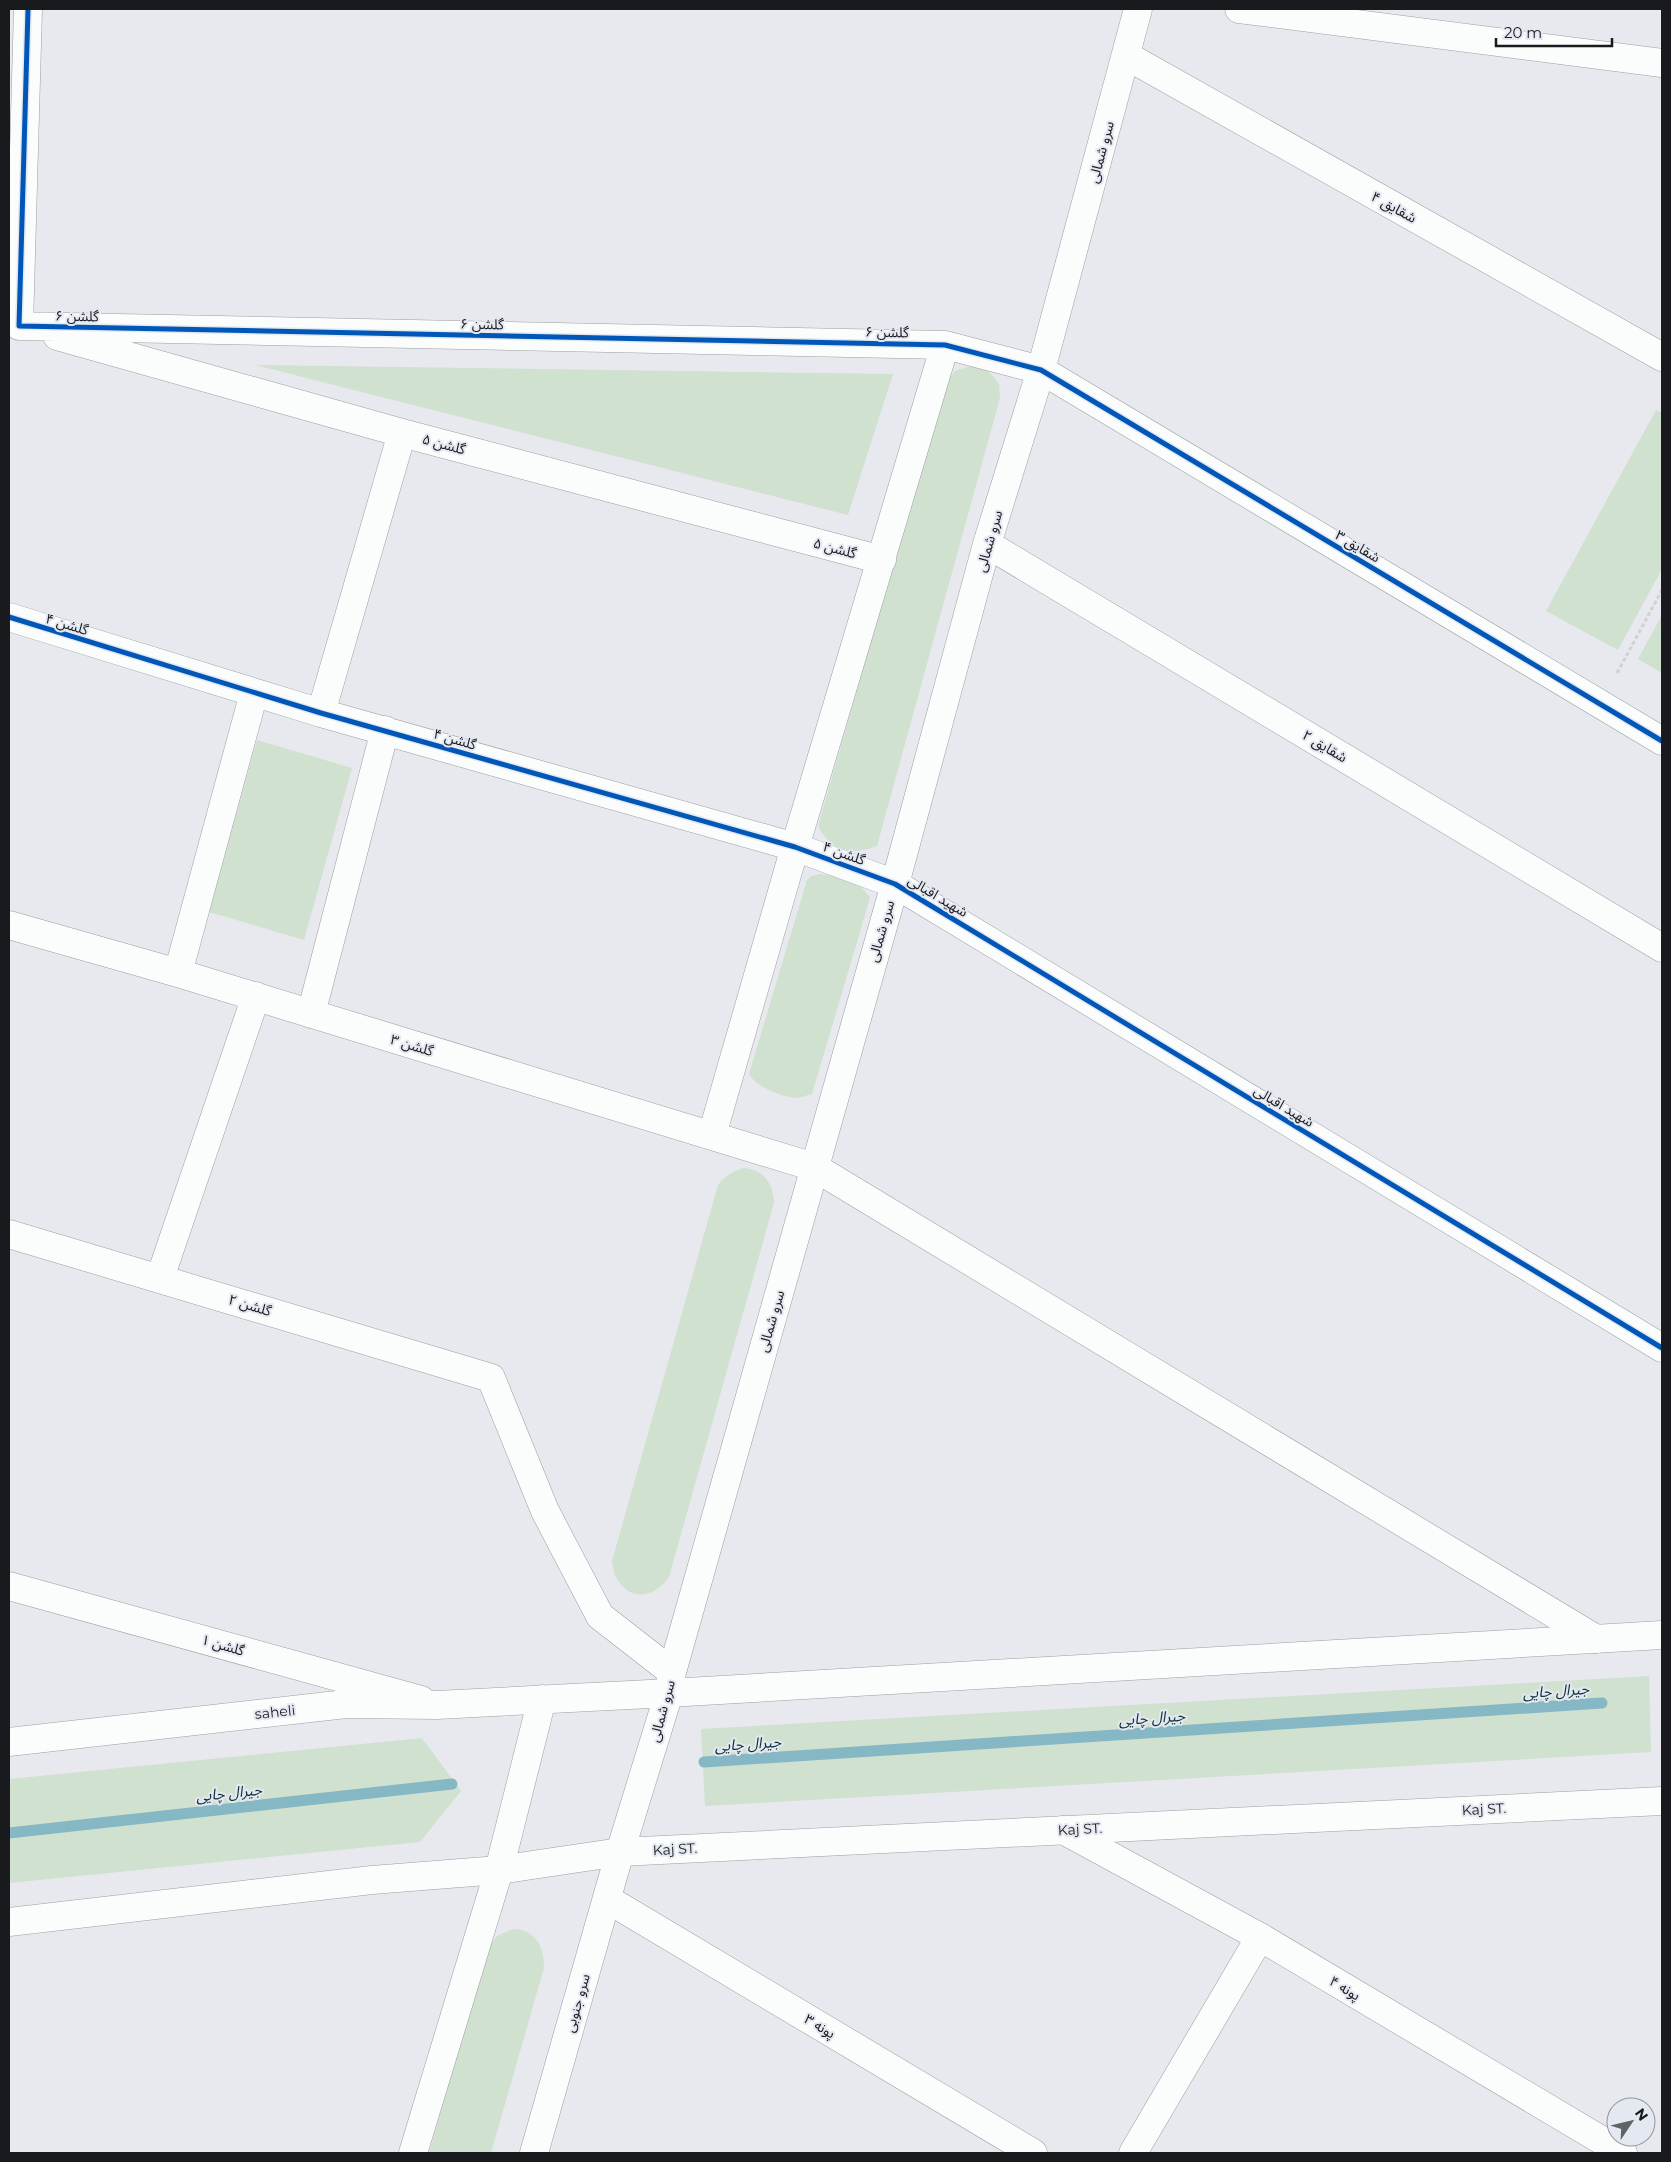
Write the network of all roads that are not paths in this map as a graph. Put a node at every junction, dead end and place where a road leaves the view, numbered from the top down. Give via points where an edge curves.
1 (28, 9) edge
2 (1138, 9) edge
3 (1238, 9) edge
4 (1127, 56) junction
5 (1662, 63) edge
6 (14, 323) edge
7 (945, 345) junction
8 (1662, 357) edge
9 (1041, 370) junction
10 (402, 433) junction
11 (987, 544) junction
12 (882, 560) junction
13 (9, 617) edge
14 (254, 693) junction
15 (321, 713) junction
16 (385, 730) junction
17 (1662, 741) edge
18 (795, 847) junction
19 (895, 884) junction
20 (9, 925) edge
21 (1662, 948) edge
22 (178, 972) junction
23 (256, 996) junction
24 (310, 1014) junction
25 (712, 1136) junction
26 (814, 1167) junction
27 (9, 1234) edge
28 (160, 1278) junction
29 (1662, 1348) edge
30 (9, 1586) edge
31 (1662, 1635) edge
32 (1596, 1639) junction
33 (670, 1682) junction
34 (542, 1699) junction
35 (437, 1705) junction
36 (9, 1742) edge
37 (1662, 1801) edge
38 (1063, 1830) junction
39 (620, 1852) junction
40 (499, 1870) junction
41 (607, 1899) junction
42 (9, 1922) edge
43 (1260, 1938) junction
44 (413, 2153) edge
45 (534, 2153) edge
46 (1033, 2153) edge
47 (1133, 2153) edge
48 (1623, 2153) edge

1 - 6 street
2 - 4 street, سرو شمالی
3 - 5 street
4 - 8 street, شقایق ۴
4 - 9 street, سرو شمالی
6 - 7 street, گلشن ۶
6 - 10 street, گلشن ۵
7 - 9 street, گلشن ۶
7 - 12 street
9 - 11 street, سرو شمالی
9 - 17 street, شقایق ۳
10 - 12 street, گلشن ۵
10 - 15 street
11 - 19 street, سرو شمالی
11 - 21 street, شقایق ۲
12 - 18 street
13 - 14 street, گلشن ۴
14 - 15 street, گلشن ۴
14 - 22 street
15 - 16 street, گلشن ۴
16 - 18 street, گلشن ۴
16 - 24 street
18 - 19 street, گلشن ۴
18 - 25 street
19 - 26 street, سرو شمالی
19 - 29 street, شهید اقبالی
20 - 22 street, گلشن ۳
22 - 23 street, گلشن ۳
23 - 24 street, گلشن ۳
23 - 28 street
24 - 25 street, گلشن ۳
25 - 26 street, گلشن ۳
26 - 32 street, گلشن ۳
26 - 33 street, سرو شمالی
27 - 28 street, گلشن ۲
28 - 33 street, گلشن ۲ via 491,1378 545,1511 600,1616
30 - 35 street, گلشن ۱
31 - 32 street
32 - 33 street
33 - 34 street
33 - 39 street, سرو شمالی
34 - 35 street, saheli
34 - 40 street
35 - 36 street, saheli via 346,1704
37 - 38 street, Kaj ST.
38 - 39 street, Kaj ST.
38 - 43 street, پونه ۴
39 - 40 street, Kaj ST.
39 - 41 street, سرو جنوبی
40 - 42 street via 372,1880
40 - 44 street
41 - 45 street, سرو جنوبی
41 - 46 street, پونه ۳
43 - 47 street
43 - 48 street, پونه ۴

